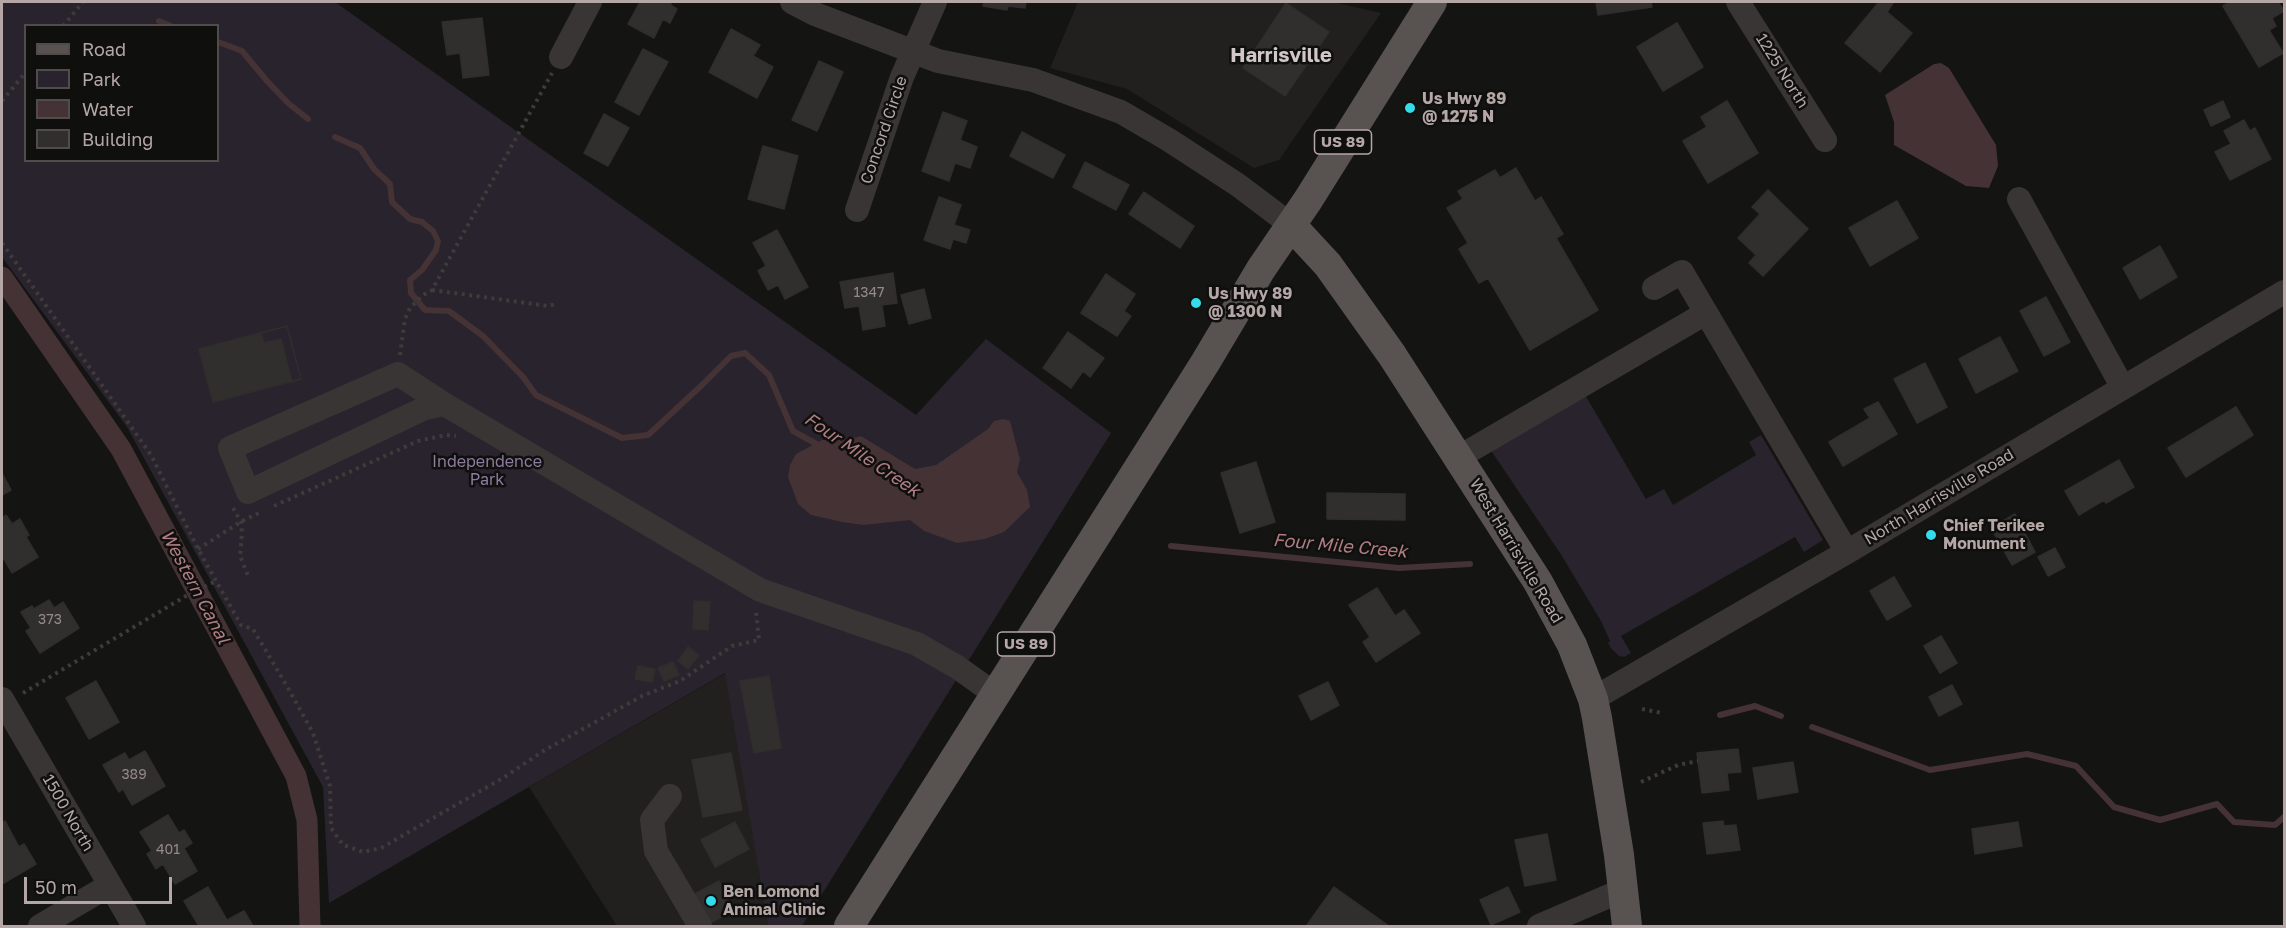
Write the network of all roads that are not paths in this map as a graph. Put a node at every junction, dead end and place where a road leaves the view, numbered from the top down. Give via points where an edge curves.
1 (590, 2) edge
2 (792, 2) edge
3 (935, 2) edge
4 (1432, 2) edge
5 (1738, 2) edge
6 (913, 51) junction
7 (561, 57) dead end
8 (1825, 140) dead end
9 (2019, 200) dead end
10 (857, 210) dead end
11 (1291, 225) junction
12 (1654, 288) dead end
13 (2284, 292) edge
14 (1706, 313) junction
15 (2122, 388) junction
16 (444, 404) junction
17 (1459, 457) junction
18 (1847, 552) junction
19 (995, 694) junction
20 (11, 697) edge
21 (1593, 699) junction
22 (669, 796) dead end
23 (110, 885) junction
24 (1623, 890) junction
25 (40, 927) edge
26 (134, 927) edge
27 (700, 927) edge
28 (849, 927) edge
29 (1539, 927) edge
30 (1627, 927) edge

1 - 7 street
2 - 6 street
3 - 6 street, Concord Circle
4 - 11 main road, US 89
5 - 8 street, 1225 North
6 - 10 street, Concord Circle
6 - 11 street via 938,61 1033,80 1121,112 1238,185
9 - 15 street
11 - 17 main road, West Harrisville Road via 1328,265
11 - 19 main road, US 89
12 - 14 street via 1682,272
13 - 15 street, North Harrisville Road
14 - 17 street
14 - 18 street
15 - 18 street, North Harrisville Road
16 - 16 street via 398,374 230,448 248,492 425,408
16 - 19 street via 760,590 917,644
17 - 21 main road, West Harrisville Road via 1538,582 1572,645
18 - 21 street, North Harrisville Road
19 - 28 main road, US 89
20 - 23 street, 1500 North
21 - 24 main road, West Harrisville Road
22 - 27 street via 652,820 656,851
23 - 25 street
23 - 26 street, 1500 North
24 - 29 street
24 - 30 main road, West Harrisville Road

